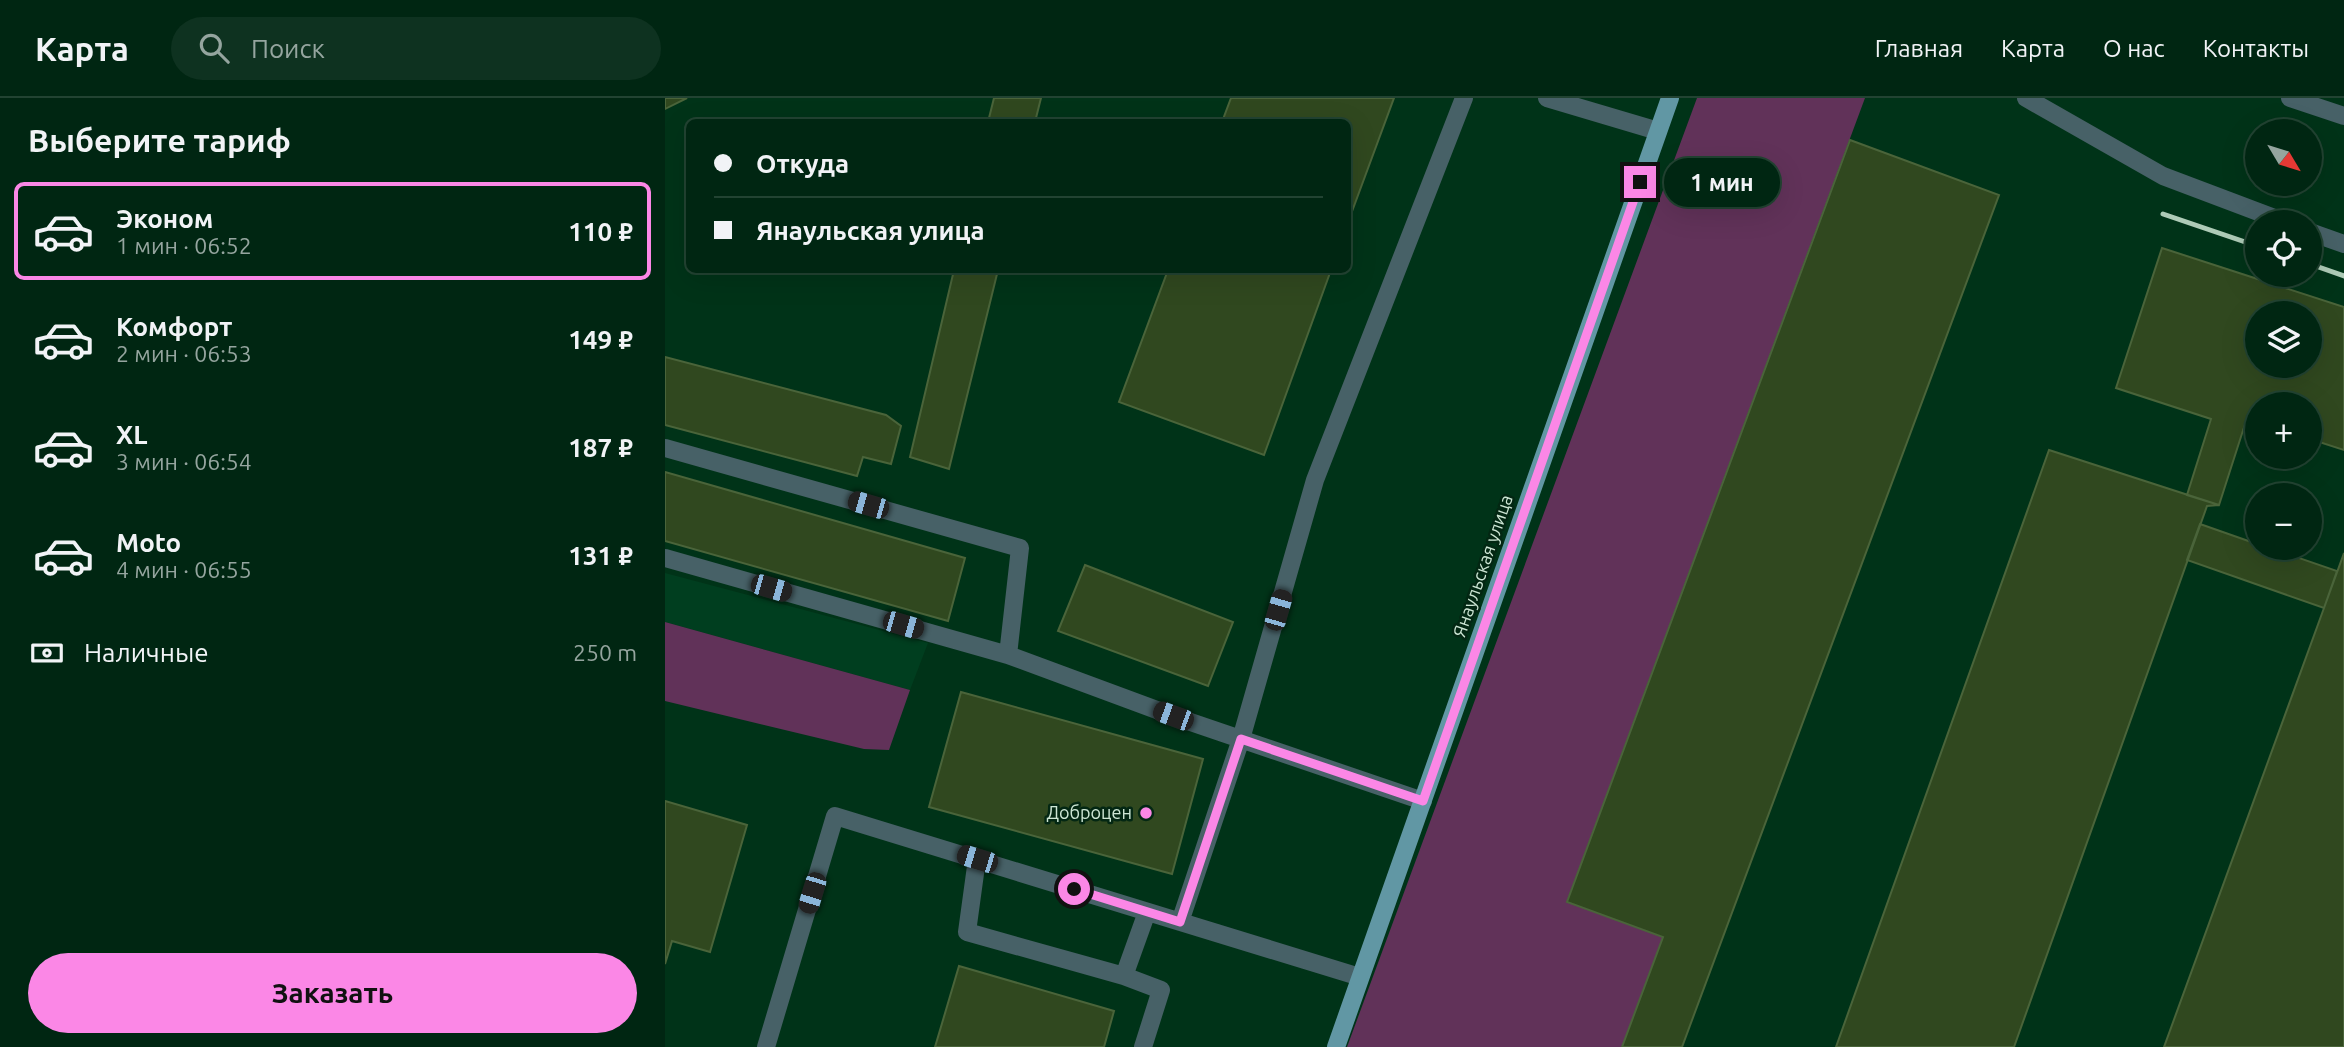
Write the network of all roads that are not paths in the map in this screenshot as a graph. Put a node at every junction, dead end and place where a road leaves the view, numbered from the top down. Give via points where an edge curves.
1 (1464, 98) edge
2 (1548, 98) edge
3 (1670, 98) edge
4 (2026, 98) edge
5 (2290, 98) edge
6 (2344, 116) edge
7 (1658, 131) junction
8 (2253, 210) edge
9 (2322, 236) edge
10 (2344, 244) edge
11 (665, 448) edge
12 (665, 558) edge
13 (1008, 655) junction
14 (1241, 739) junction
15 (1423, 801) junction
16 (977, 859) junction
17 (1147, 912) junction
18 (1180, 922) junction
19 (1124, 976) junction
20 (1360, 977) junction
21 (766, 1047) edge
22 (1143, 1047) edge
23 (1336, 1047) edge

1 - 14 street via 1315,481
2 - 7 street
3 - 7 main road, Янаульская улица
4 - 8 street via 2163,176
5 - 6 street
7 - 15 main road, Янаульская улица
9 - 10 street
11 - 13 street via 1020,548
12 - 13 street
13 - 14 street
14 - 15 street
14 - 18 street
15 - 20 main road, Янаульская улица
16 - 17 street
16 - 19 street via 967,932
16 - 21 street via 835,816
17 - 18 street
17 - 19 street
18 - 20 street
19 - 22 street via 1161,990
20 - 23 main road, Янаульская улица

